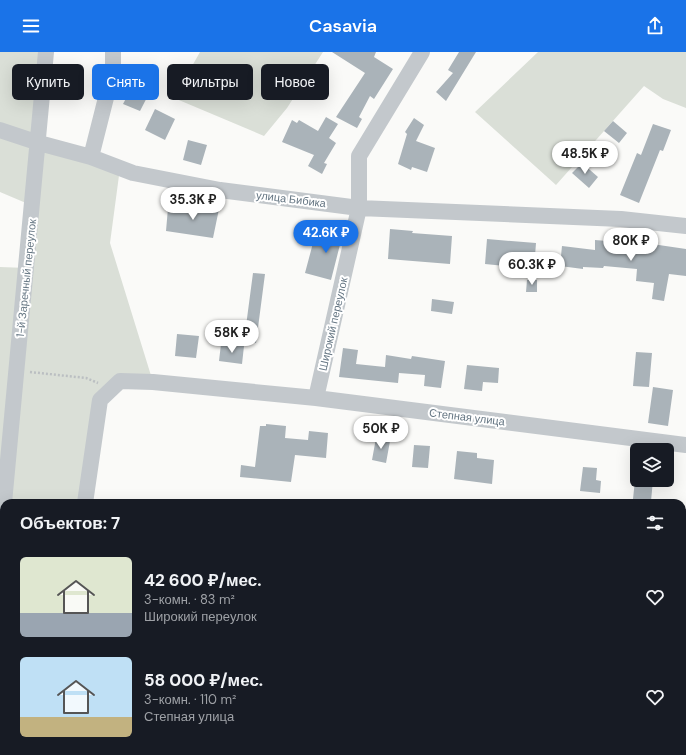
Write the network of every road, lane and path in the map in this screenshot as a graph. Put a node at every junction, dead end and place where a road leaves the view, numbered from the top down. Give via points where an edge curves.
1 (46, 52) edge
2 (113, 52) edge
3 (422, 52) edge
4 (0, 130) edge
5 (39, 143) junction
6 (91, 157) junction
7 (359, 208) junction
8 (686, 226) edge
9 (17, 370) junction
10 (111, 389) junction
11 (316, 398) junction
12 (686, 445) edge
13 (4, 499) edge
14 (86, 499) edge

1 - 5 street, 1-й Заречный переулок
2 - 6 street via 112,70
3 - 7 street, Широкий переулок via 359,156
4 - 5 street, улица Бибика
5 - 6 street, улица Бибика
5 - 9 street, 1-й Заречный переулок
6 - 7 street, улица Бибика via 134,173 220,190
7 - 8 street, улица Бибика via 621,219
7 - 11 street, Широкий переулок
9 - 10 path via 86,378
9 - 13 street, 1-й Заречный переулок
10 - 11 street, Степная улица via 120,381 153,382
10 - 14 street via 100,400
11 - 12 street, Степная улица

